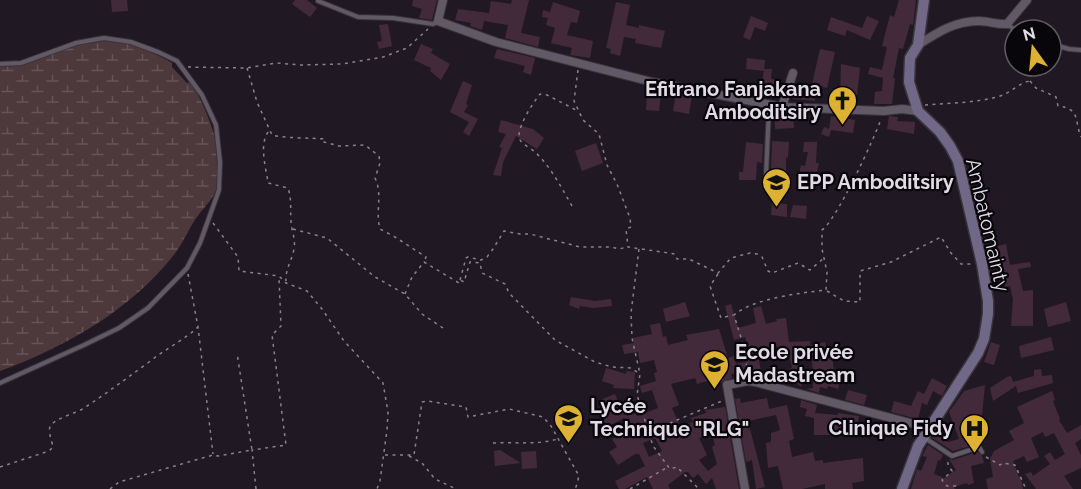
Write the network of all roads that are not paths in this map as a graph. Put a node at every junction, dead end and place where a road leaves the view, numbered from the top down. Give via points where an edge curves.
1 (443, 0) edge
2 (924, 0) edge
3 (1027, 0) edge
4 (318, 1) edge
5 (1012, 18) edge
6 (435, 22) junction
7 (1003, 24) edge
8 (918, 45) junction
9 (1063, 47) edge
10 (1081, 50) edge
11 (0, 64) edge
12 (793, 73) dead end
13 (770, 105) junction
14 (782, 107) junction
15 (918, 111) junction
16 (766, 176) dead end
17 (0, 383) edge
18 (926, 433) junction
19 (982, 452) road end
20 (745, 489) edge
21 (902, 489) edge

1 - 6 street
2 - 8 main road, Ambatomainty
3 - 5 street
4 - 6 lane via 358,17
6 - 13 street via 496,42 652,82
7 - 8 street via 963,21
8 - 15 main road, Ambatomainty via 910,58 909,82
9 - 10 lane
11 - 17 lane via 21,63 76,43 104,38 158,52 177,61 202,95 216,125 220,162 219,190 187,268 148,308 119,328
12 - 14 street
13 - 14 street
13 - 16 lane
14 - 15 street
15 - 18 main road, Ambatomainty via 940,132 958,161 988,314 984,339 971,364
18 - 19 lane via 951,456 979,447
18 - 20 street via 748,381 727,385
18 - 21 main road, Ambatomainty

